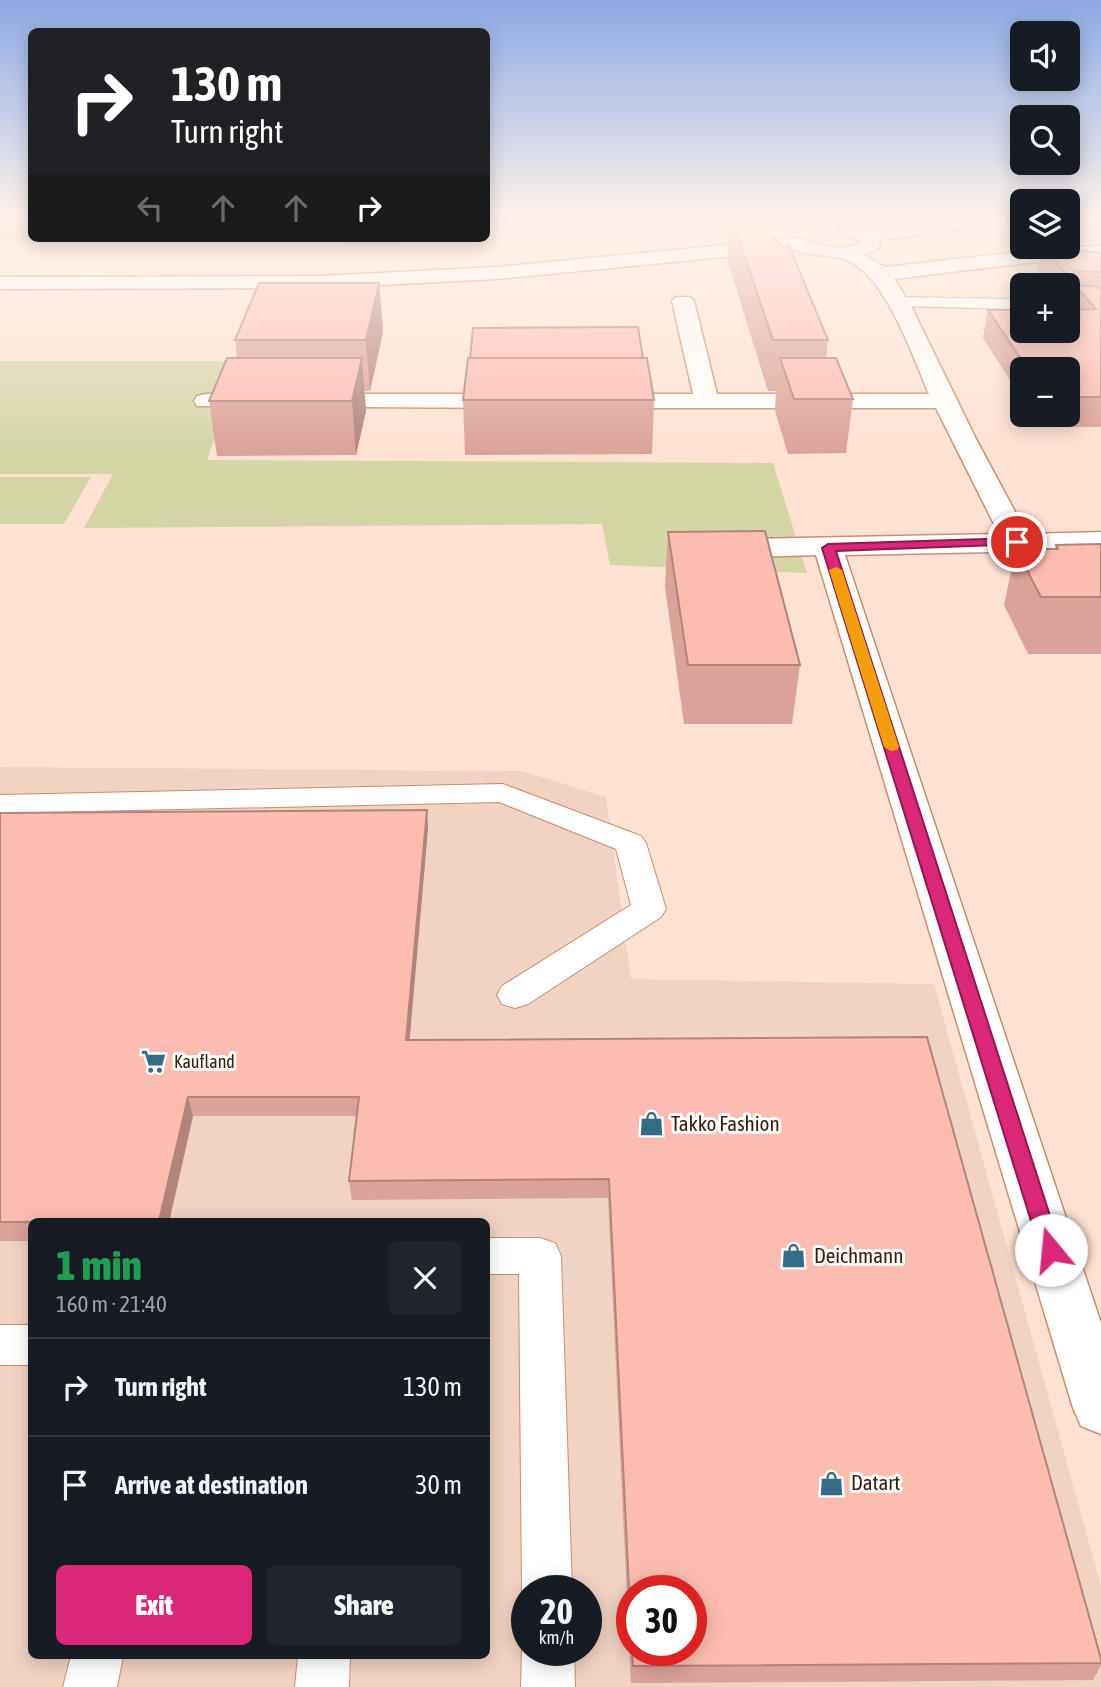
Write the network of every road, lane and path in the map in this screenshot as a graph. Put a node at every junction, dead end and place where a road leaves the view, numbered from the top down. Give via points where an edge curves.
1 (895, 298) edge
2 (683, 301) dead end
3 (898, 302) junction
4 (1010, 304) edge
5 (1080, 305) edge
6 (1101, 312) edge
7 (206, 401) edge
8 (542, 401) edge
9 (583, 401) edge
10 (707, 401) junction
11 (945, 401) junction
12 (1101, 541) edge
13 (1017, 542) junction
14 (754, 548) edge
15 (828, 548) junction
16 (0, 804) edge
17 (515, 995) dead end
18 (490, 1256) edge
19 (0, 1345) edge
20 (28, 1345) edge
21 (1101, 1408) edge
22 (547, 1575) edge
23 (96, 1659) edge
24 (324, 1659) edge
25 (548, 1666) edge
26 (90, 1687) edge
27 (322, 1687) edge
28 (548, 1687) edge

1 - 3 street
2 - 10 street
3 - 4 lane
3 - 11 street
5 - 6 lane via 1094,305
7 - 8 street
9 - 10 street
10 - 11 street
11 - 13 street
12 - 13 street
13 - 15 street
14 - 15 street
15 - 21 street
16 - 17 lane via 503,793 631,843 649,909
18 - 22 lane via 540,1256
19 - 20 lane
23 - 26 lane
24 - 27 lane
25 - 28 lane

